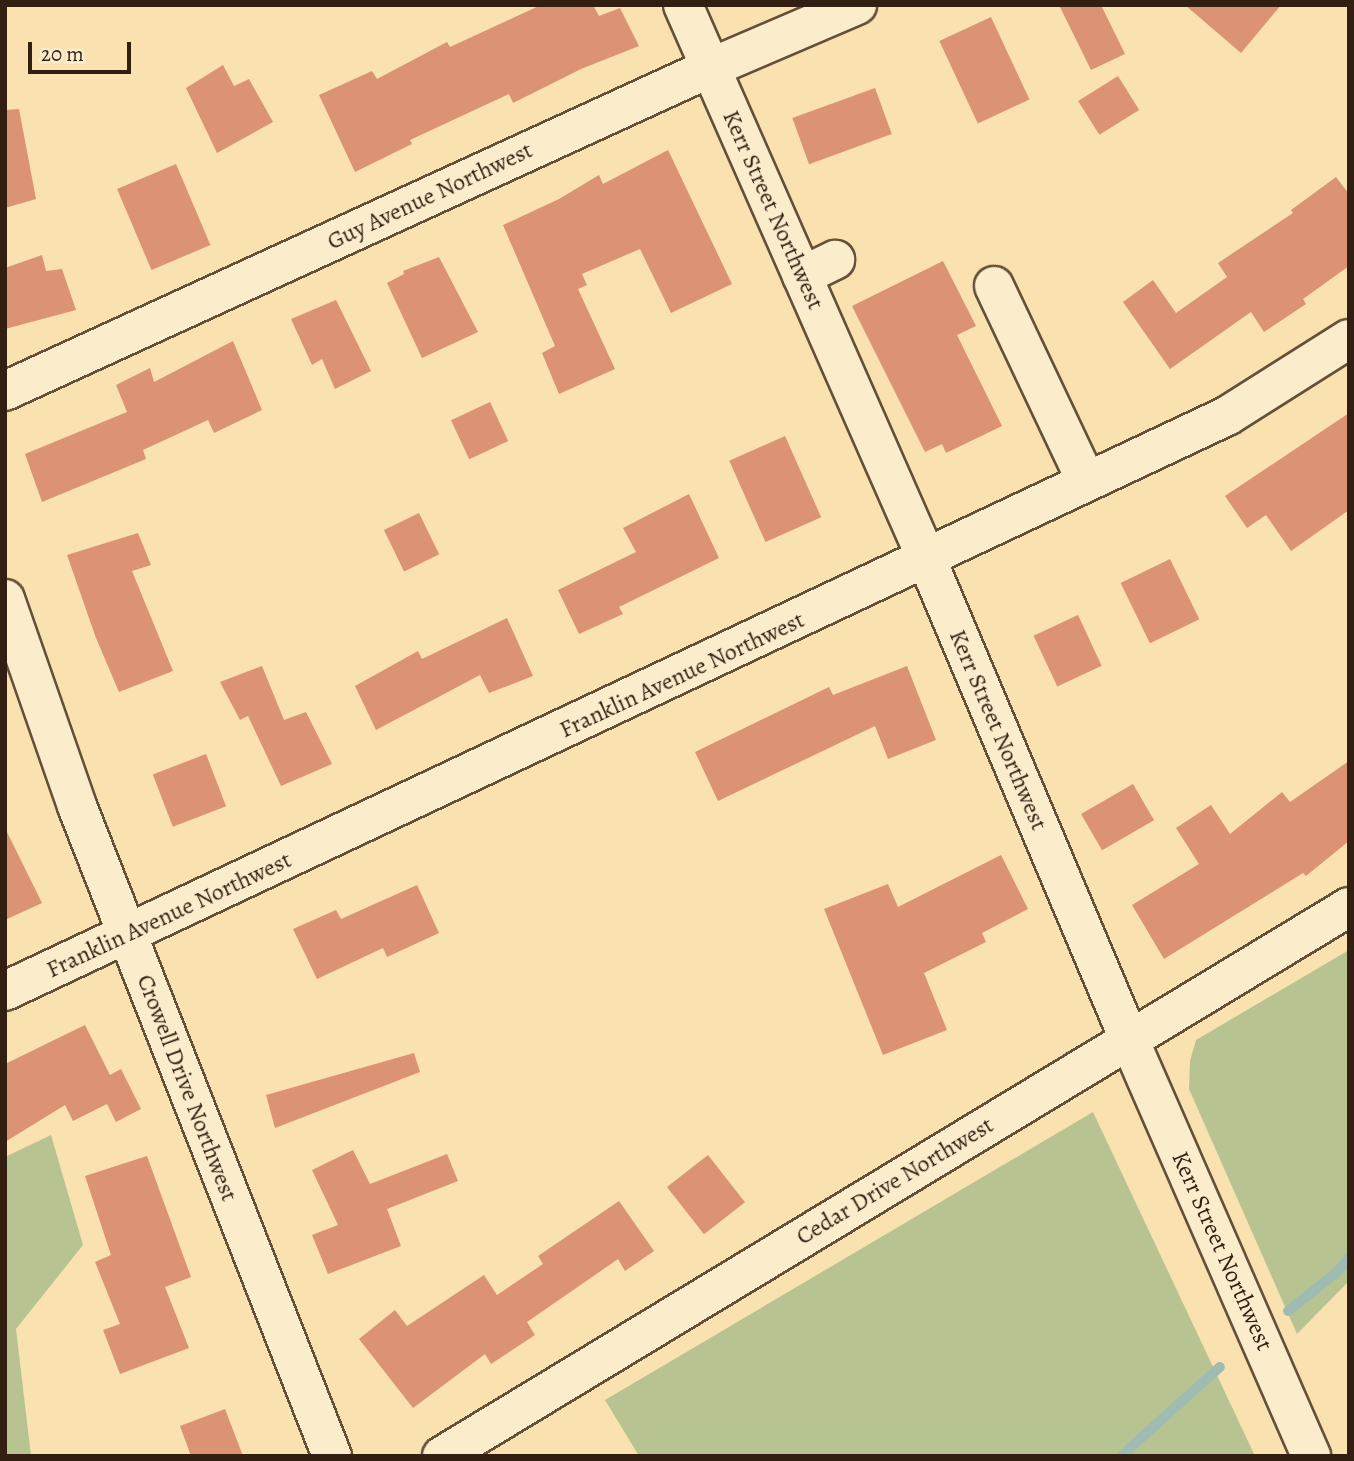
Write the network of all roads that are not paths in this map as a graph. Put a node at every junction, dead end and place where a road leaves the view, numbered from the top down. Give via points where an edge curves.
1 (683, 5) edge
2 (857, 5) edge
3 (710, 68) junction
4 (994, 286) dead end
5 (1349, 339) edge
6 (5, 391) edge
7 (1080, 468) dead end
8 (927, 559) junction
9 (5, 599) edge
10 (1349, 907) edge
11 (127, 935) junction
12 (5, 991) edge
13 (1129, 1039) junction
14 (331, 1456) edge
15 (443, 1456) edge
16 (1311, 1456) edge

1 - 3 street, Kerr Street Northwest
2 - 3 street, Guy Avenue Northwest
3 - 6 street, Guy Avenue Northwest
3 - 8 street, Kerr Street Northwest via 819,268
4 - 7 street
5 - 8 street, Franklin Avenue Northwest via 1227,416
8 - 11 street, Franklin Avenue Northwest
8 - 13 street, Kerr Street Northwest
9 - 11 street, Crowell Drive Northwest
10 - 13 street, Cedar Drive Northwest
11 - 12 street, Franklin Avenue Northwest
11 - 14 street, Crowell Drive Northwest
13 - 15 street, Cedar Drive Northwest
13 - 16 street, Kerr Street Northwest

